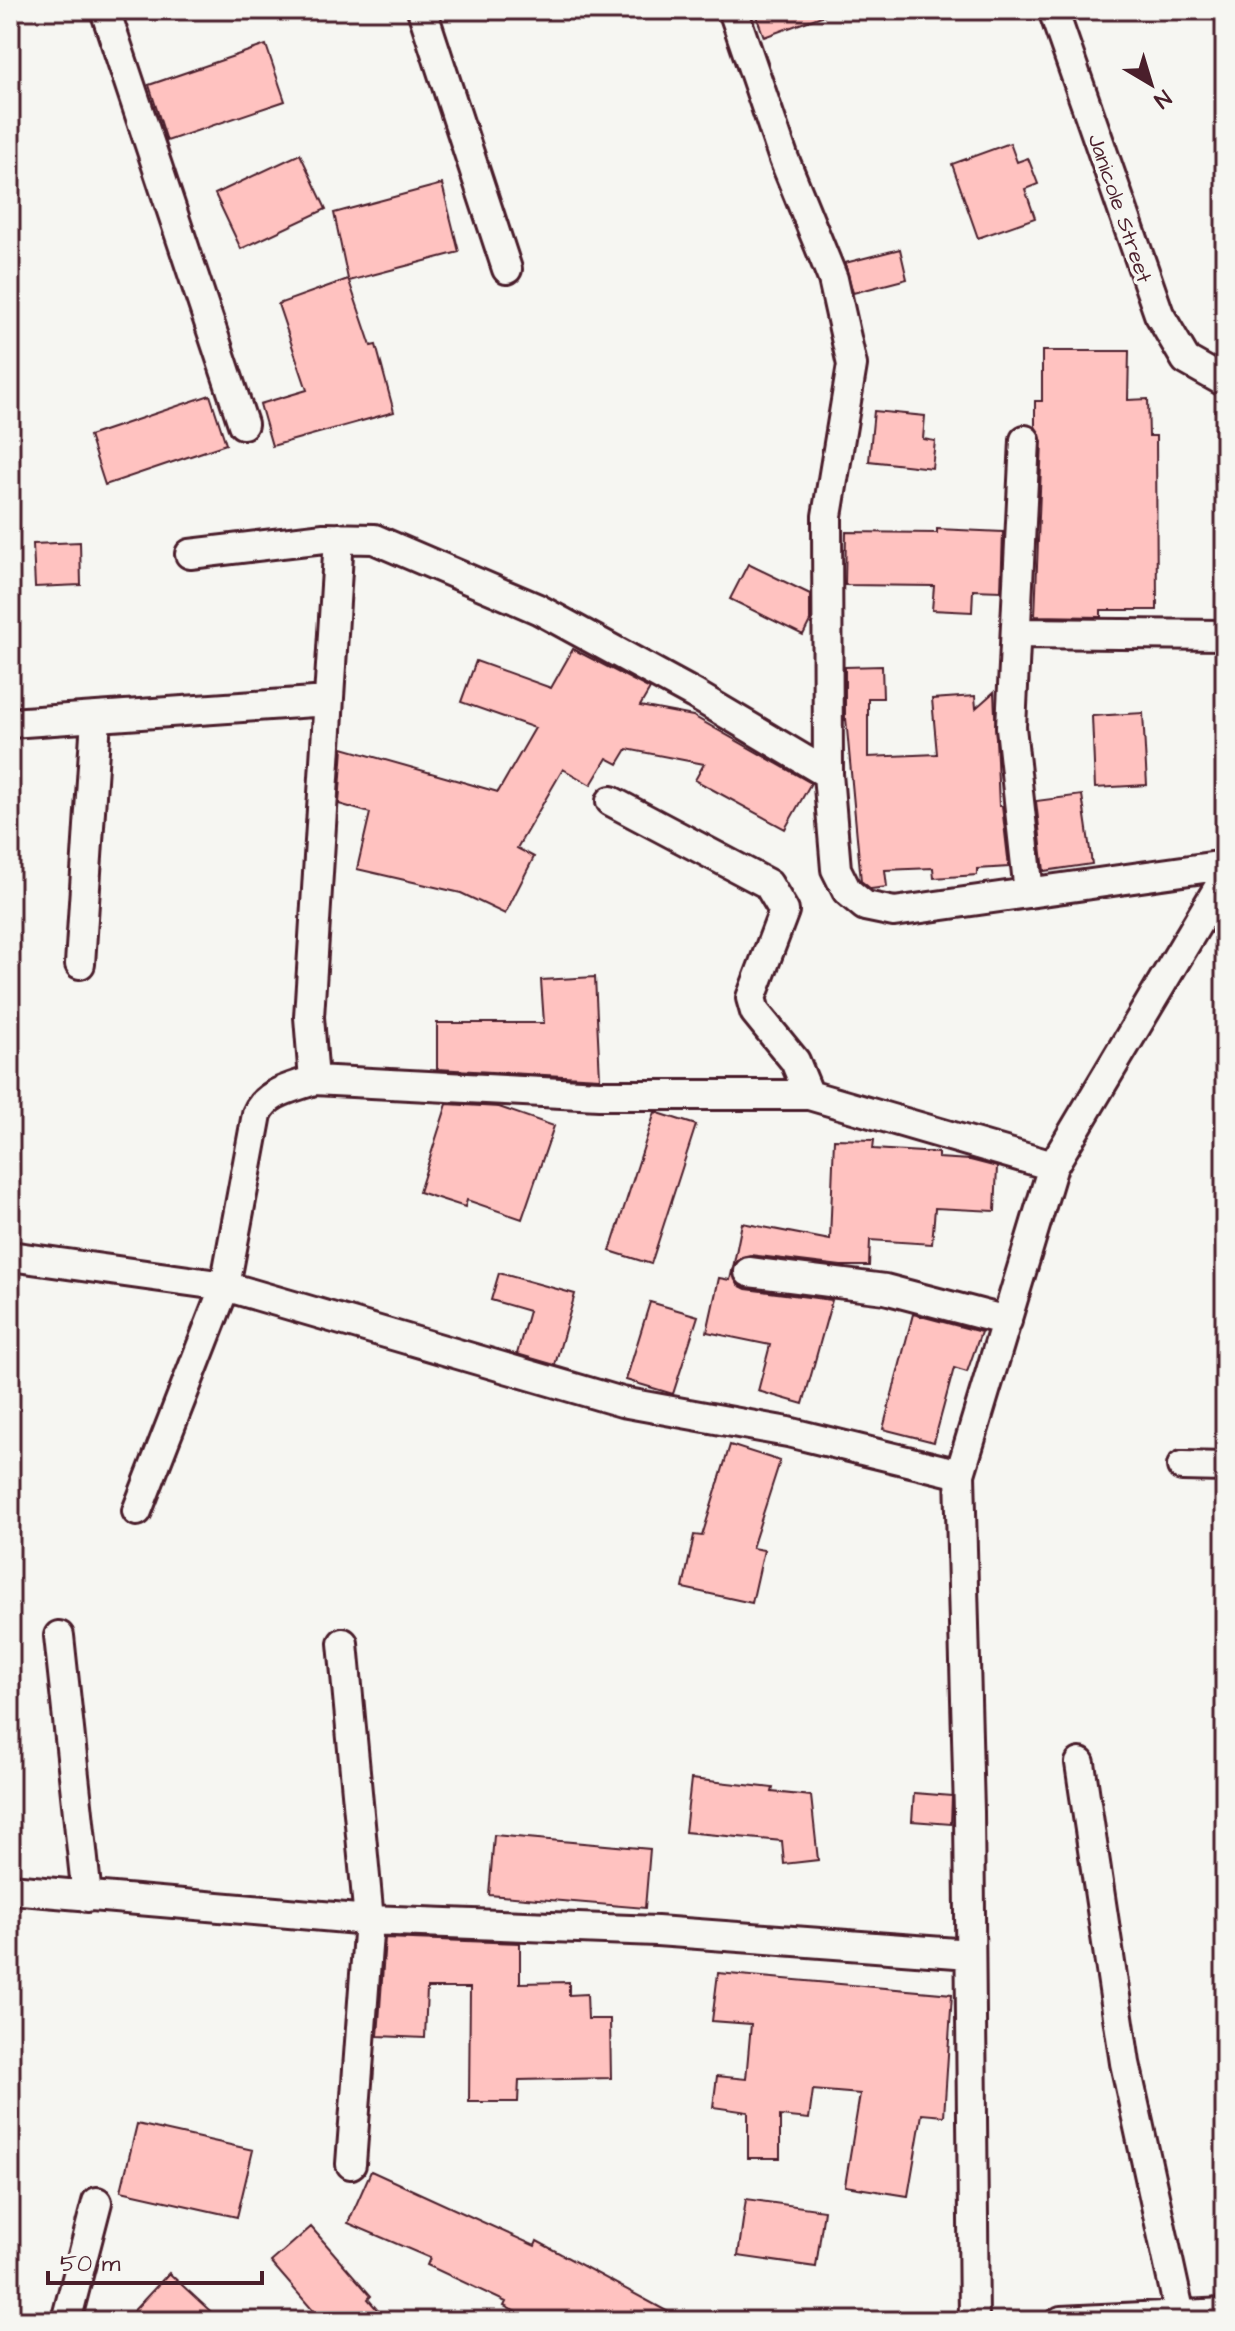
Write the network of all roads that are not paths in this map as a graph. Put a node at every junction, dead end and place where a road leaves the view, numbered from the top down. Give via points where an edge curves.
1 (105, 10) edge
2 (422, 10) edge
3 (733, 10) edge
4 (1053, 10) edge
5 (507, 269) dead end
6 (1225, 382) edge
7 (243, 424) dead end
8 (1025, 440) dead end
9 (339, 538) junction
10 (190, 554) dead end
11 (1016, 633) junction
12 (1225, 635) edge
13 (328, 701) junction
14 (96, 719) junction
15 (10, 723) edge
16 (828, 774) junction
17 (611, 801) dead end
18 (1225, 865) edge
19 (1225, 877) edge
20 (1029, 893) junction
21 (80, 964) dead end
22 (314, 1080) junction
23 (809, 1095) junction
24 (1053, 1166) junction
25 (10, 1256) edge
26 (749, 1272) dead end
27 (225, 1286) junction
28 (1007, 1321) junction
29 (1182, 1466) dead end
30 (1225, 1467) edge
31 (960, 1474) junction
32 (137, 1511) dead end
33 (59, 1636) dead end
34 (343, 1643) dead end
35 (1080, 1763) dead end
36 (10, 1889) edge
37 (87, 1897) junction
38 (369, 1920) junction
39 (970, 1954) junction
40 (351, 2164) dead end
41 (97, 2202) dead end
42 (1225, 2313) edge
43 (1180, 2315) junction
44 (66, 2321) edge
45 (974, 2321) edge
46 (1061, 2321) edge

1 - 7 street
2 - 5 street
3 - 16 street via 784,159 833,279 852,365 827,516
4 - 6 street, Janicole Street via 1159,314 1186,360
8 - 11 street
9 - 10 street
9 - 13 street
9 - 16 street via 374,539 538,609
11 - 12 street
11 - 20 street via 1011,727
13 - 14 street
13 - 22 street via 309,1017
14 - 15 street
14 - 21 street
16 - 20 street via 836,869 847,891 865,906 894,912
17 - 23 street via 768,884 784,911 751,998 755,1012 795,1061
18 - 20 street
19 - 24 street
22 - 23 street via 599,1095
22 - 27 street via 262,1103
23 - 24 street
24 - 28 street
25 - 27 street
26 - 28 street via 885,1289
27 - 31 street via 622,1402 788,1432
27 - 32 street
28 - 31 street
29 - 30 street
31 - 39 street
33 - 37 street
34 - 38 street
35 - 43 street via 1125,2063
36 - 37 street
37 - 38 street
38 - 39 street via 657,1931
38 - 40 street
39 - 45 street
41 - 44 street
42 - 43 street
43 - 46 street

